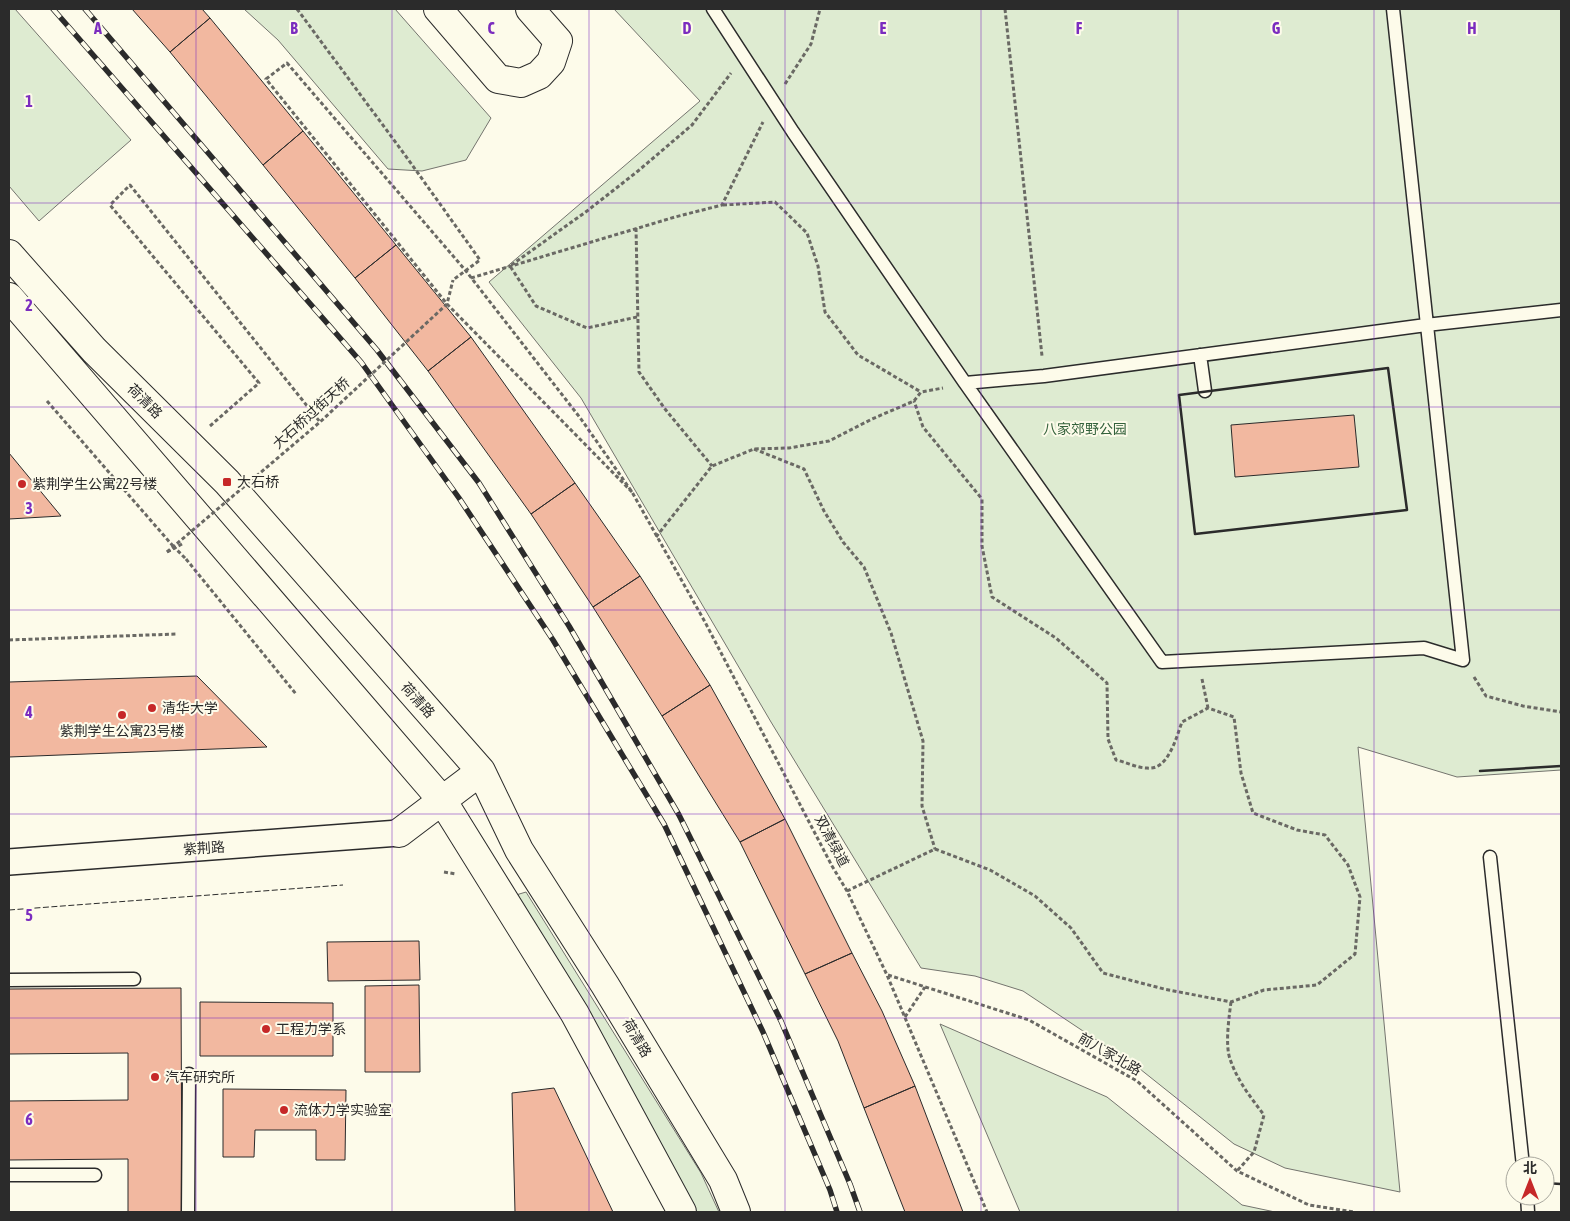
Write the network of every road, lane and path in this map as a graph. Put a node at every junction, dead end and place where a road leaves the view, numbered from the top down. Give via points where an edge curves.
1 (297, 9) edge
2 (438, 9) edge
3 (530, 9) edge
4 (713, 9) edge
5 (820, 9) edge
6 (1005, 9) edge
7 (1393, 9) edge
8 (744, 57) junction
9 (774, 102) junction
10 (722, 205) junction
11 (636, 228) junction
12 (9, 254) edge
13 (510, 266) junction
14 (466, 271) junction
15 (471, 278) junction
16 (9, 296) edge
17 (447, 304) junction
18 (1561, 310) edge
19 (637, 317) junction
20 (1426, 325) junction
21 (1200, 356) junction
22 (1044, 376) junction
23 (259, 383) dead end
24 (965, 383) junction
25 (921, 392) junction
26 (1205, 392) dead end
27 (47, 401) dead end
28 (914, 401) junction
29 (320, 422) junction
30 (754, 449) junction
31 (712, 466) junction
32 (632, 492) junction
33 (656, 537) junction
34 (192, 538) dead end
35 (173, 546) junction
36 (176, 634) dead end
37 (9, 640) edge
38 (1201, 660) junction
39 (1462, 660) junction
40 (296, 694) dead end
41 (1208, 708) junction
42 (1561, 712) edge
43 (481, 771) junction
44 (442, 800) junction
45 (399, 833) joint
46 (935, 849) junction
47 (1490, 857) dead end
48 (9, 862) edge
49 (848, 891) junction
50 (887, 975) junction
51 (134, 979) dead end
52 (9, 980) edge
53 (925, 987) junction
54 (1231, 1002) junction
55 (905, 1017) junction
56 (189, 1074) dead end
57 (1522, 1156) edge
58 (1236, 1171) junction
59 (9, 1175) edge
60 (95, 1175) dead end
61 (188, 1212) edge
62 (682, 1212) edge
63 (736, 1212) edge
64 (987, 1212) edge
65 (1354, 1212) edge

1 - 14 path via 480,260
2 - 3 main road via 498,79 521,83 539,75 552,62 558,41
4 - 8 lane
5 - 9 path via 811,44
6 - 22 path
7 - 20 lane
8 - 9 lane
8 - 13 path via 692,125 587,211
9 - 10 path
9 - 24 lane
10 - 11 path
10 - 25 path via 774,202 806,233 818,266 825,312 858,356
11 - 13 path
11 - 19 path
12 - 43 main road, 荷清路 via 94,350 227,482
13 - 15 path
13 - 19 path via 536,306 587,328
14 - 15 path
14 - 17 path, bridge via 453,280
14 - 17 path via 287,64 266,79
15 - 32 path
16 - 44 main road
17 - 29 path, 大石桥过街天桥, bridge
17 - 32 path
18 - 20 lane
19 - 31 path via 639,372
20 - 21 lane
20 - 39 lane
21 - 22 lane
21 - 26 lane
22 - 24 lane
23 - 29 path via 110,205 130,185
24 - 25 path
24 - 38 lane via 1162,662
25 - 28 path
27 - 35 path
28 - 30 path via 829,441 789,448
28 - 41 path via 922,426 982,499 982,546 992,597 1056,638 1107,682 1108,739 1116,760 1148,769 1164,763 1182,722
29 - 35 path, 大石桥过街天桥, bridge
30 - 31 path
30 - 46 path via 804,468 824,511 843,542 864,567 891,633 923,741 922,806
31 - 33 path
32 - 33 path, 双清绿道
33 - 49 path, 双清绿道 via 705,622
34 - 35 path, 大石桥过街天桥, bridge via 167,552
35 - 40 path, bridge
36 - 37 path
38 - 39 lane via 1424,648
38 - 41 path
39 - 42 path via 1486,696
41 - 54 path via 1234,717 1241,773 1253,813 1296,830 1325,835 1348,865 1360,898 1355,954 1325,979 1317,985 1264,990
43 - 44 main road
43 - 63 main road, 荷清路 via 520,850 723,1180
44 - 45 main road
44 - 62 main road via 575,1014
45 - 48 street, 紫荆路
46 - 49 path
46 - 54 path via 990,870 1035,896 1071,928 1103,973 1164,990
47 - 57 lane
49 - 50 path, 双清绿道
50 - 53 path, 前八家北路
50 - 55 path, 双清绿道
51 - 52 lane
53 - 55 path
53 - 58 path, 前八家北路 via 1028,1020 1137,1081
54 - 58 path via 1229,1058 1245,1090 1264,1115 1254,1152
55 - 64 path, 双清绿道
56 - 61 lane
58 - 65 path, 前八家北路 via 1310,1205
59 - 60 lane

